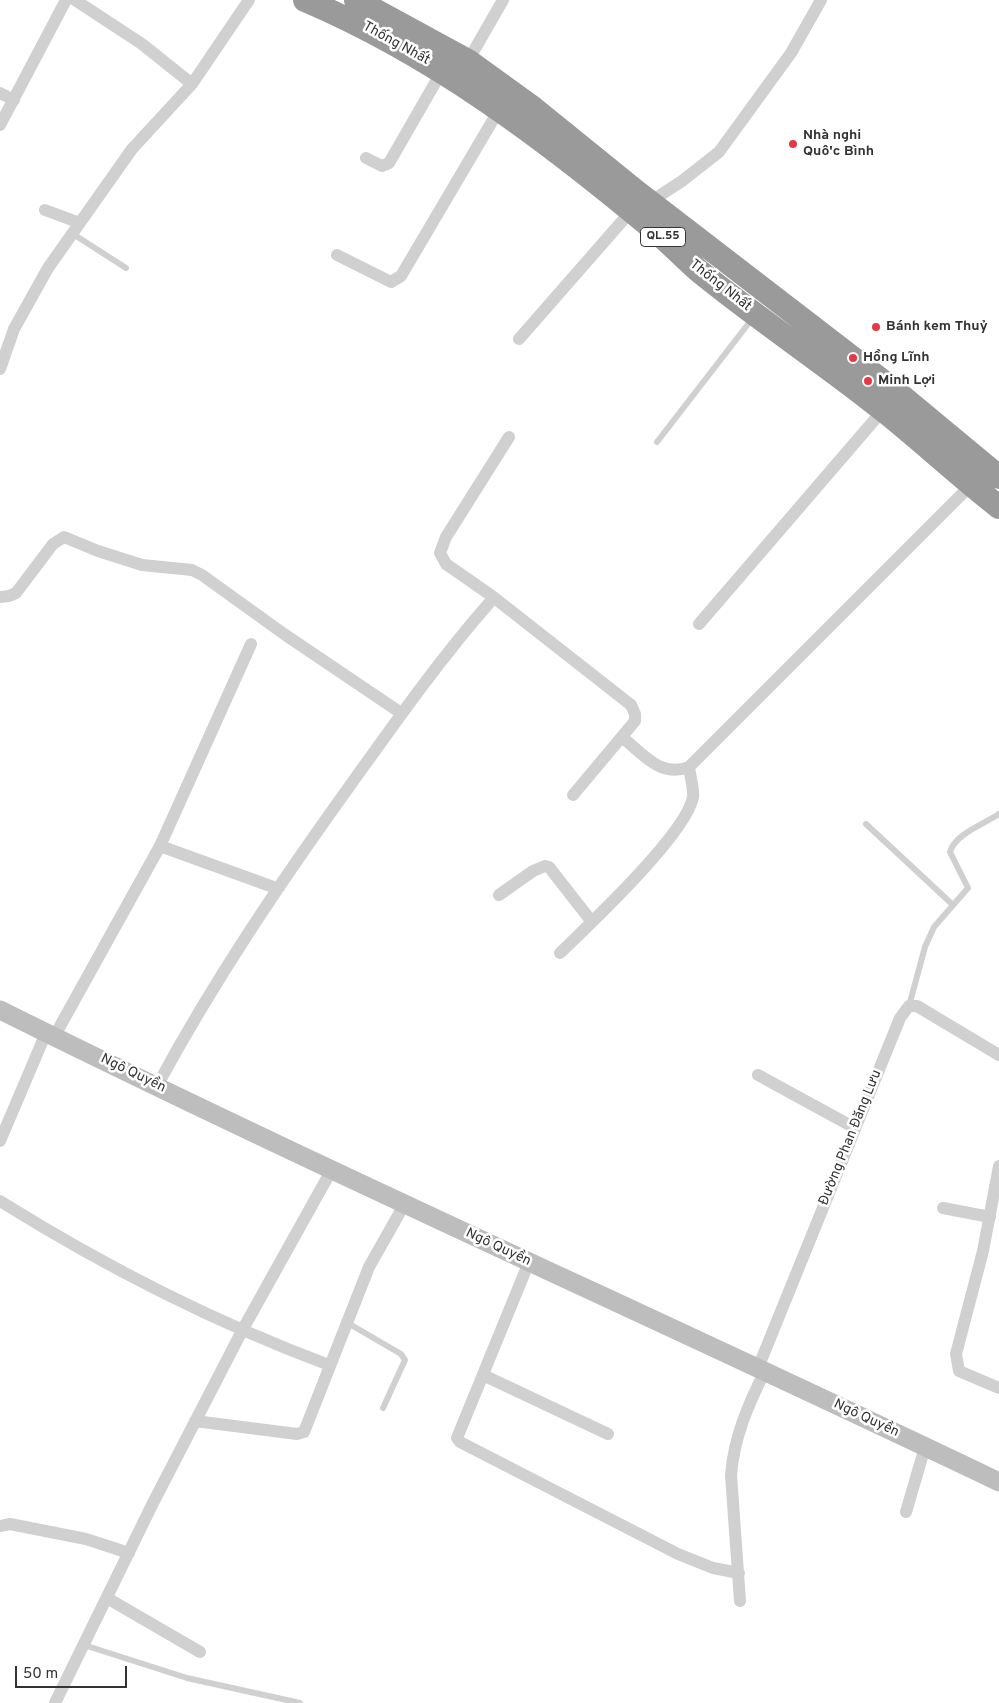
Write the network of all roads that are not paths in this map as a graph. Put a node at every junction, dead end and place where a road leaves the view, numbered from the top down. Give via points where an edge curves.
1 (66, 0) edge
2 (75, 0) edge
3 (250, 0) edge
4 (305, 0) edge
5 (356, 0) edge
6 (503, 0) edge
7 (821, 0) edge
8 (329, 5) edge
9 (468, 61) junction
10 (442, 71) junction
11 (192, 84) junction
12 (0, 93) edge
13 (14, 100) junction
14 (500, 108) junction
15 (0, 125) edge
16 (366, 158) dead end
17 (45, 210) dead end
18 (650, 214) junction
19 (80, 223) junction
20 (72, 234) junction
21 (337, 255) dead end
22 (126, 268) dead end
23 (756, 314) junction
24 (519, 339) dead end
25 (0, 369) edge
26 (883, 410) junction
27 (509, 437) dead end
28 (657, 442) dead end
29 (999, 477) edge
30 (971, 485) junction
31 (999, 507) edge
32 (492, 596) junction
33 (0, 597) edge
34 (699, 624) dead end
35 (251, 644) dead end
36 (401, 713) junction
37 (622, 738) junction
38 (689, 767) junction
39 (573, 795) dead end
40 (999, 814) edge
41 (866, 824) dead end
42 (160, 846) junction
43 (276, 888) junction
44 (499, 895) dead end
45 (953, 905) junction
46 (592, 922) junction
47 (560, 953) dead end
48 (909, 1006) junction
49 (0, 1010) edge
50 (50, 1035) junction
51 (999, 1055) edge
52 (758, 1075) dead end
53 (157, 1086) junction
54 (855, 1128) junction
55 (0, 1141) edge
56 (999, 1166) edge
57 (331, 1171) junction
58 (0, 1201) edge
59 (404, 1205) junction
60 (943, 1208) dead end
61 (990, 1217) junction
62 (528, 1262) junction
63 (346, 1322) junction
64 (243, 1329) junction
65 (328, 1365) junction
66 (761, 1369) junction
67 (483, 1375) junction
68 (999, 1388) edge
69 (383, 1408) dead end
70 (195, 1421) junction
71 (608, 1434) dead end
72 (925, 1446) junction
73 (999, 1482) edge
74 (906, 1512) dead end
75 (0, 1526) edge
76 (129, 1553) junction
77 (739, 1572) junction
78 (107, 1598) junction
79 (740, 1601) dead end
80 (84, 1646) junction
81 (200, 1652) dead end
82 (55, 1703) edge
83 (300, 1703) edge

1 - 13 street
2 - 11 street via 142,44
3 - 11 street
4 - 8 highway, Thống Nhất / QL.55
5 - 9 highway, Thống Nhất / QL.55 via 380,8
6 - 9 street
7 - 18 street via 791,53 719,152 682,181
8 - 10 highway, Thống Nhất / QL.55
9 - 18 highway, Thống Nhất / QL.55 via 533,108
10 - 14 highway, Thống Nhất / QL.55
10 - 16 street via 389,163 382,166
11 - 19 street via 132,149
12 - 13 street
13 - 15 street
14 - 18 highway, Thống Nhất / QL.55
14 - 21 street via 401,276 391,282
17 - 19 street
18 - 23 highway, Thống Nhất / QL.55 via 699,270
18 - 24 street
18 - 29 highway, Thống Nhất / QL.55 via 894,390
19 - 20 street
20 - 22 lane
20 - 25 street via 20,317
23 - 26 highway, Thống Nhất / QL.55
23 - 28 lane
26 - 30 highway, Thống Nhất / QL.55
26 - 34 street
27 - 32 street via 446,537 440,553 446,564
30 - 31 highway, Thống Nhất / QL.55
30 - 38 street
32 - 36 street
32 - 37 street via 631,705 635,721
33 - 36 street via 16,593 53,544 64,538 142,565 192,570
35 - 42 street
36 - 43 street
37 - 38 street via 668,771 678,772
37 - 39 street
38 - 46 street via 693,796 676,831
40 - 45 lane via 952,846 950,852 968,888
41 - 45 lane
42 - 43 street
42 - 50 street
43 - 53 street via 195,1015
44 - 46 street via 533,871 549,867
45 - 48 lane via 931,934
46 - 47 street
48 - 51 street via 917,1006
48 - 54 street, Đường Phan Đăng Lưu via 900,1018
49 - 50 street, Ngô Quyền
50 - 53 street, Ngô Quyền
50 - 55 street
52 - 54 street
53 - 57 street, Ngô Quyền
54 - 66 street, Đường Phan Đăng Lưu
56 - 61 street
57 - 59 street, Ngô Quyền
57 - 64 street
58 - 64 street via 136,1280
59 - 62 street, Ngô Quyền
59 - 63 street via 369,1267
60 - 61 street
61 - 68 street via 956,1354 959,1371
62 - 66 street, Ngô Quyền
62 - 67 street
63 - 65 street
63 - 69 lane via 401,1354 405,1360
64 - 65 street
64 - 70 street
65 - 70 street via 304,1432 297,1434
66 - 72 street, Ngô Quyền
66 - 77 street, Đường Phan Đăng Lưu via 733,1455 731,1475
67 - 71 street
67 - 77 street via 457,1434 460,1442 678,1554 713,1568
70 - 76 street
72 - 73 street, Ngô Quyền
72 - 74 street
75 - 76 street via 10,1524 86,1539
76 - 78 street
77 - 79 street, Đường Phan Đăng Lưu
78 - 80 street
78 - 81 street
80 - 82 street
80 - 83 lane via 187,1678

